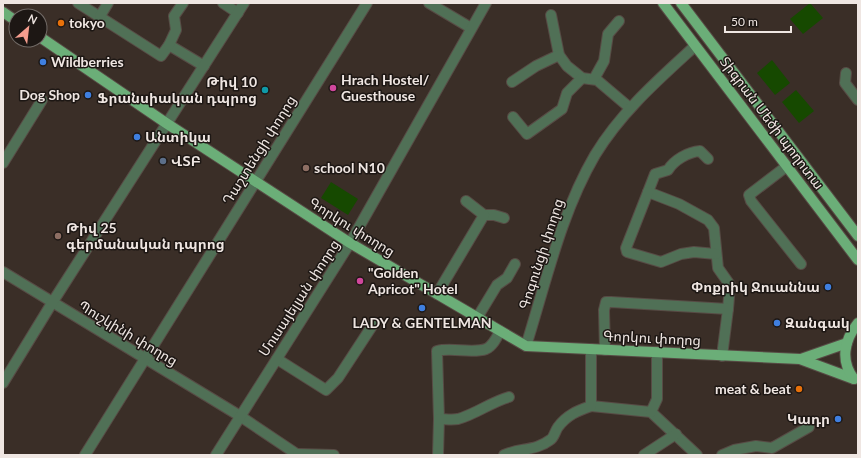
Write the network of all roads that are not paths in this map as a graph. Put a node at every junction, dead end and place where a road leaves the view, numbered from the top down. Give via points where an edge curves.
1 (78, 3) edge
2 (108, 3) edge
3 (183, 3) edge
4 (223, 3) edge
5 (244, 3) edge
6 (368, 3) edge
7 (429, 3) edge
8 (486, 3) edge
9 (663, 3) edge
10 (681, 3) edge
11 (238, 13) junction
12 (551, 15) dead end
13 (100, 16) junction
14 (619, 21) dead end
15 (471, 28) junction
16 (48, 42) edge
17 (169, 45) junction
18 (695, 46) junction
19 (559, 55) junction
20 (204, 66) junction
21 (846, 73) dead end
22 (582, 78) junction
23 (594, 79) junction
24 (512, 82) dead end
25 (42, 100) dead end
26 (858, 100) edge
27 (630, 108) junction
28 (513, 117) dead end
29 (166, 123) junction
30 (708, 159) dead end
31 (3, 163) edge
32 (786, 166) junction
33 (256, 182) junction
34 (648, 192) junction
35 (466, 201) dead end
36 (484, 215) junction
37 (504, 218) dead end
38 (858, 236) edge
39 (350, 243) junction
40 (716, 254) junction
41 (858, 260) edge
42 (515, 264) dead end
43 (801, 264) dead end
44 (3, 272) edge
45 (437, 294) junction
46 (52, 302) junction
47 (728, 309) junction
48 (477, 318) junction
49 (374, 323) dead end
50 (858, 323) edge
51 (500, 331) junction
52 (847, 343) junction
53 (526, 346) junction
54 (591, 349) junction
55 (605, 350) junction
56 (657, 352) junction
57 (722, 356) junction
58 (277, 359) junction
59 (145, 360) junction
60 (801, 360) junction
61 (856, 381) edge
62 (3, 383) edge
63 (508, 397) dead end
64 (591, 406) junction
65 (651, 412) junction
66 (240, 416) junction
67 (439, 419) junction
68 (809, 427) dead end
69 (676, 434) junction
70 (298, 454) edge
71 (507, 454) edge
72 (85, 455) edge
73 (216, 455) edge
74 (334, 455) edge
75 (438, 455) edge
76 (644, 455) edge
77 (697, 455) edge
78 (722, 455) edge

1 - 13 street
2 - 13 street
3 - 17 street via 174,16 176,30
4 - 11 street
5 - 11 street
6 - 33 street, Դաշտենցի փողոց
7 - 15 street
8 - 15 street, Մուսայելյան փողոց
9 - 18 main road, Տիգրան Մեծի պողոտա
10 - 38 main road, Տիգրան Մեծի պողոտա
11 - 20 street
12 - 19 street
13 - 17 street via 161,56
14 - 23 street via 608,34 604,61
15 - 39 street, Մուսայելյան փողոց
16 - 29 main road, Գորկու փողոց
17 - 20 street
18 - 27 street, Գոգունցի փողոց
18 - 32 main road, Տիգրան Մեծի պողոտա
19 - 22 street via 567,66
19 - 24 street
20 - 29 street
21 - 26 street via 845,83
22 - 23 street
22 - 28 street via 567,93 562,109 527,134
23 - 27 street
25 - 31 street
27 - 53 street, Գոգունցի փողոց via 596,155 569,208
29 - 33 main road, Գորկու փողոց
29 - 46 street
30 - 34 street via 700,151 673,163 668,170 655,174
32 - 41 main road, Տիգրան Մեծի պողոտա
32 - 43 street via 749,195 751,201
33 - 39 main road, Գորկու փողոց
33 - 59 street, Դաշտենցի փողոց
34 - 40 street via 679,204 708,220 714,228
34 - 40 street via 626,248 627,252 661,262 694,252
35 - 36 street
36 - 37 street
36 - 45 street
39 - 45 main road, Գորկու փողոց
39 - 58 street, Մուսայելյան փողոց
40 - 47 street via 719,272 730,285
42 - 48 street via 507,278 497,285
44 - 46 street, Պուշկինի փողոց
45 - 48 main road, Գորկու փողոց
46 - 59 street, Պուշկինի փողոց
46 - 62 street
47 - 55 street via 606,302
47 - 57 street
48 - 51 main road, Գորկու փողոց
49 - 58 street via 338,378 326,390
50 - 52 main road
51 - 53 main road, Գորկու փողոց
51 - 67 street via 486,349 437,351
52 - 60 main road, Գորկու փողոց
52 - 61 main road via 846,365
53 - 54 main road, Գորկու փողոց
54 - 55 main road, Գորկու փողոց
54 - 64 street
55 - 56 main road, Գորկու փողոց
56 - 57 main road, Գորկու փողոց
56 - 65 street via 656,399
57 - 60 main road, Գորկու փողոց
58 - 66 street, Մուսայելյան փողոց
59 - 66 street, Պուշկինի փողոց
59 - 72 street, Դաշտենցի փողոց
60 - 61 main road, Գորկու փողոց
63 - 67 street via 497,400 475,413 456,419
64 - 65 street
64 - 71 street via 570,414 557,428 552,440 534,448 515,450
65 - 69 street
66 - 70 street, Պուշկինի փողոց
66 - 73 street, Մուսայելյան փողոց
67 - 75 street
68 - 78 street via 772,448 756,446
69 - 76 street
69 - 77 street
70 - 74 street

